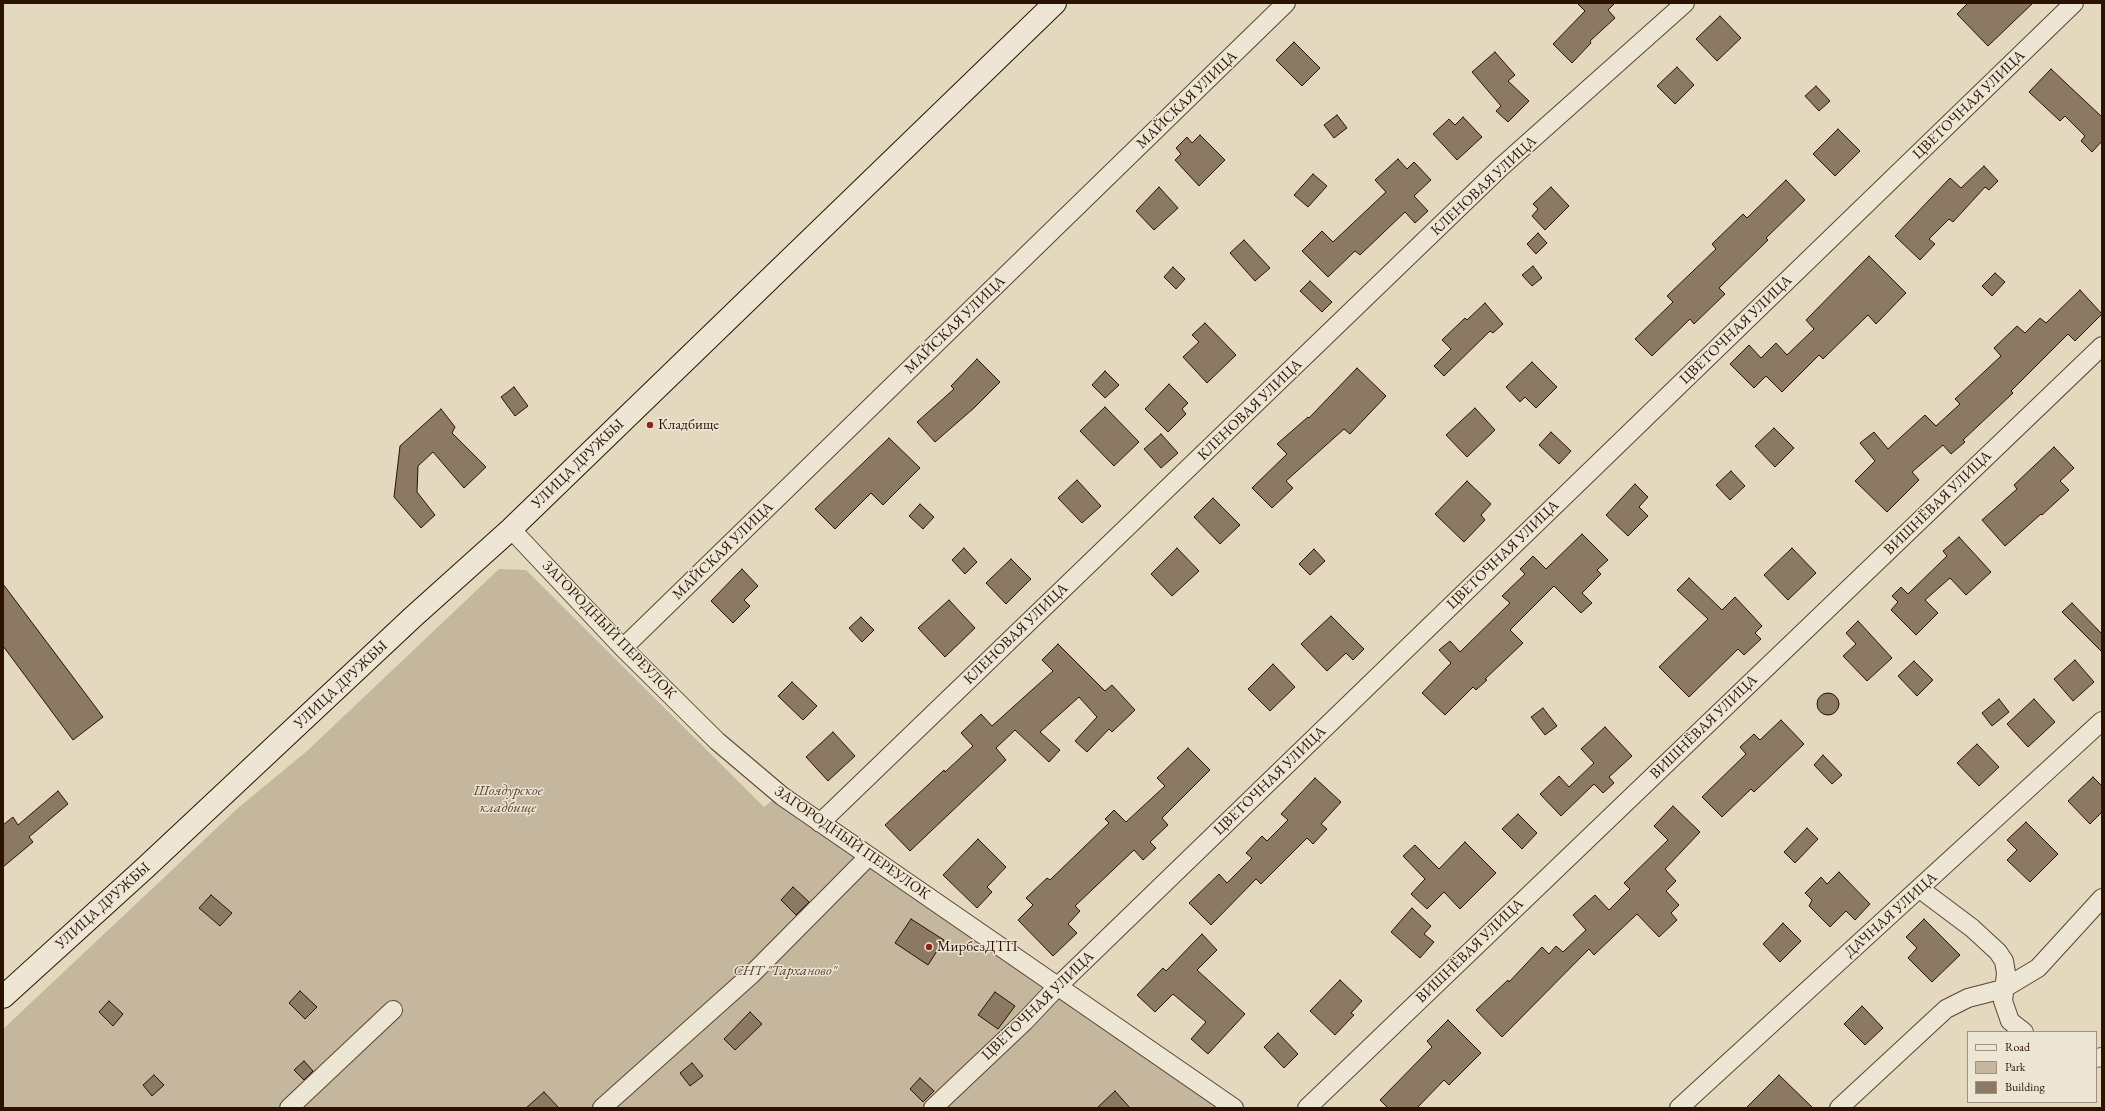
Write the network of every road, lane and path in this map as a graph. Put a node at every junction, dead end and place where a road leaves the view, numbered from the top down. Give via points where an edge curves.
1 (1055, 3) edge
2 (1286, 3) edge
3 (1685, 3) edge
4 (2074, 3) edge
5 (2102, 346) edge
6 (511, 529) junction
7 (624, 648) junction
8 (2102, 721) edge
9 (820, 823) junction
10 (869, 856) junction
11 (1920, 889) junction
12 (2102, 898) edge
13 (1057, 988) junction
14 (2004, 989) junction
15 (3, 997) edge
16 (393, 1010) dead end
17 (2023, 1031) edge
18 (289, 1108) edge
19 (602, 1108) edge
20 (933, 1108) edge
21 (1234, 1108) edge
22 (1306, 1108) edge
23 (1678, 1108) edge
24 (1839, 1108) edge

1 - 6 main road, УЛИЦА ДРУЖБЫ
2 - 7 street, МАЙСКАЯ УЛИЦА
3 - 9 street, КЛЕНОВАЯ УЛИЦА via 1502,167
4 - 13 street, ЦВЕТОЧНАЯ УЛИЦА
5 - 22 street, ВИШНЁВАЯ УЛИЦА
6 - 7 street, ЗАГОРОДНЫЙ ПЕРЕУЛОК
6 - 15 main road, УЛИЦА ДРУЖБЫ
7 - 9 street, ЗАГОРОДНЫЙ ПЕРЕУЛОК via 717,741 782,796
8 - 11 street, ДАЧНАЯ УЛИЦА
9 - 10 street, ЗАГОРОДНЫЙ ПЕРЕУЛОК
10 - 13 street, ЗАГОРОДНЫЙ ПЕРЕУЛОК
10 - 19 street via 752,974
11 - 14 street via 1972,928 1998,952 2005,967
11 - 23 street, ДАЧНАЯ УЛИЦА
12 - 14 street via 2038,968
13 - 20 street, ЦВЕТОЧНАЯ УЛИЦА
13 - 21 street, ЗАГОРОДНЫЙ ПЕРЕУЛОК
14 - 17 street via 2004,1001 2010,1021
14 - 24 street via 1968,998 1946,1009
16 - 18 street

